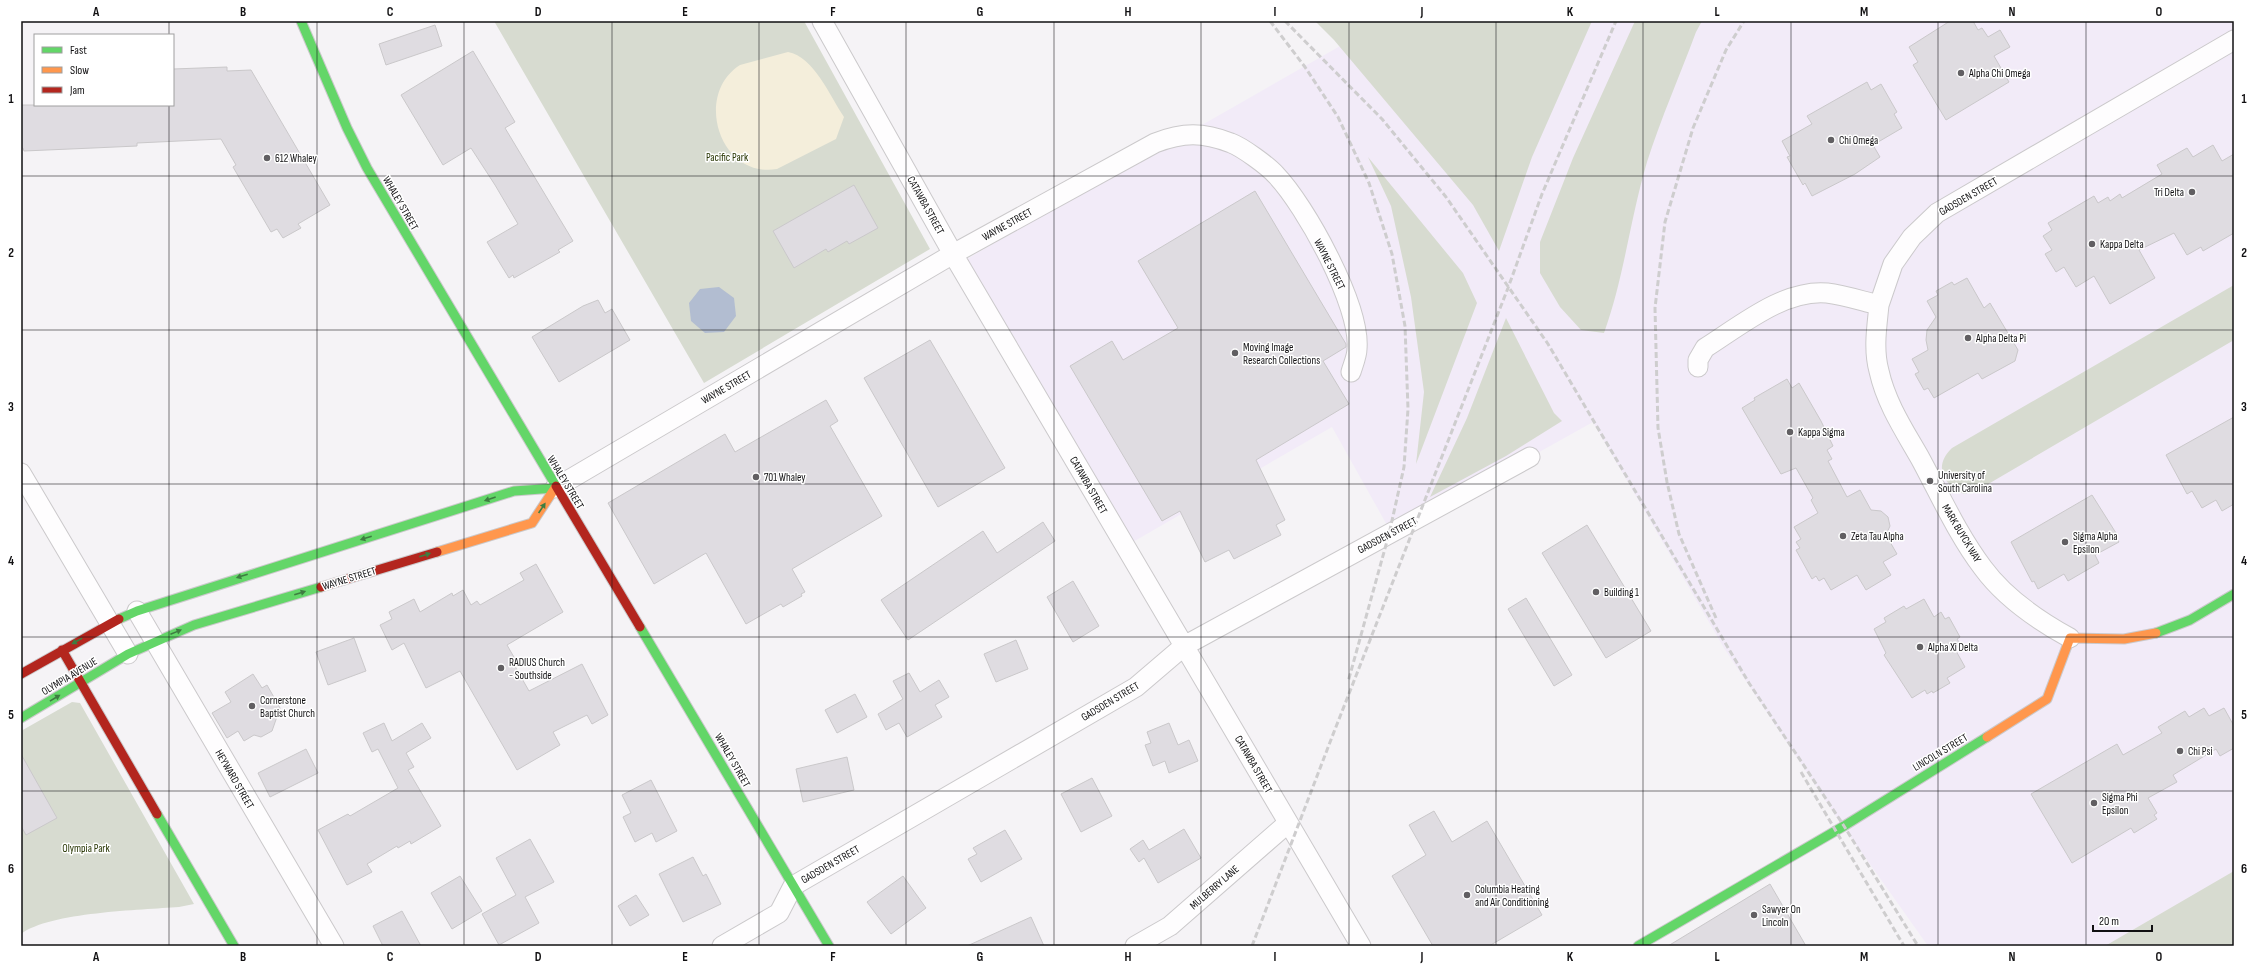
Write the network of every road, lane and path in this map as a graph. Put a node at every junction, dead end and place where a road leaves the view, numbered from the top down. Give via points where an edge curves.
1 (301, 21) edge
2 (822, 21) edge
3 (2234, 40) edge
4 (953, 254) junction
5 (1879, 304) junction
6 (1698, 367) dead end
7 (1351, 372) dead end
8 (1530, 457) dead end
9 (21, 473) edge
10 (555, 488) junction
11 (2234, 594) edge
12 (137, 610) junction
13 (111, 623) junction
14 (2070, 638) junction
15 (154, 641) junction
16 (1184, 646) junction
17 (62, 650) junction
18 (128, 654) junction
19 (21, 674) edge
20 (80, 683) junction
21 (21, 718) edge
22 (1288, 822) junction
23 (793, 886) junction
24 (234, 946) edge
25 (334, 946) edge
26 (722, 946) edge
27 (829, 946) edge
28 (1135, 946) edge
29 (1361, 946) edge
30 (1638, 946) edge

1 - 10 main road, WHALEY STREET via 346,128 367,168
2 - 4 street, CATAWBA STREET
3 - 5 street, GADSDEN STREET via 1937,213 1912,237 1893,264
4 - 7 street, WAYNE STREET via 1155,143 1176,134 1205,135 1233,143 1276,174 1305,216 1342,282 1354,321 1357,349
4 - 10 street, WAYNE STREET
4 - 16 street, CATAWBA STREET
5 - 6 street via 1827,293 1794,296 1706,348 1698,360
5 - 14 street, MARK BUYCK WAY via 1876,341 1878,369 1885,393 1953,519 1984,569 2016,602 2041,622
8 - 16 street, GADSDEN STREET
9 - 13 street
10 -> 12 main road, WAYNE STREET via 514,491
15 -> 10 main road, WAYNE STREET via 194,625 532,523
10 - 23 main road, WHALEY STREET via 691,711
11 - 14 main road via 2176,627 2142,638 2105,641
12 - 13 main road, WAYNE STREET
12 - 15 street, HEYWARD STREET
13 -> 17 main road
13 - 18 street
14 - 30 main road, LINCOLN STREET via 2047,699 1840,828
15 - 18 main road, WAYNE STREET
15 - 25 street, HEYWARD STREET
16 - 22 street, CATAWBA STREET
16 - 23 street, GADSDEN STREET via 1136,687
17 - 19 main road
17 - 20 main road
18 - 20 main road, OLYMPIA AVENUE
21 -> 20 main road, OLYMPIA AVENUE
20 - 24 main road
22 - 28 street, MULBERRY LANE via 1170,926
22 - 29 street, CATAWBA STREET
23 - 26 street, GADSDEN STREET via 779,912
23 - 27 main road, WHALEY STREET

